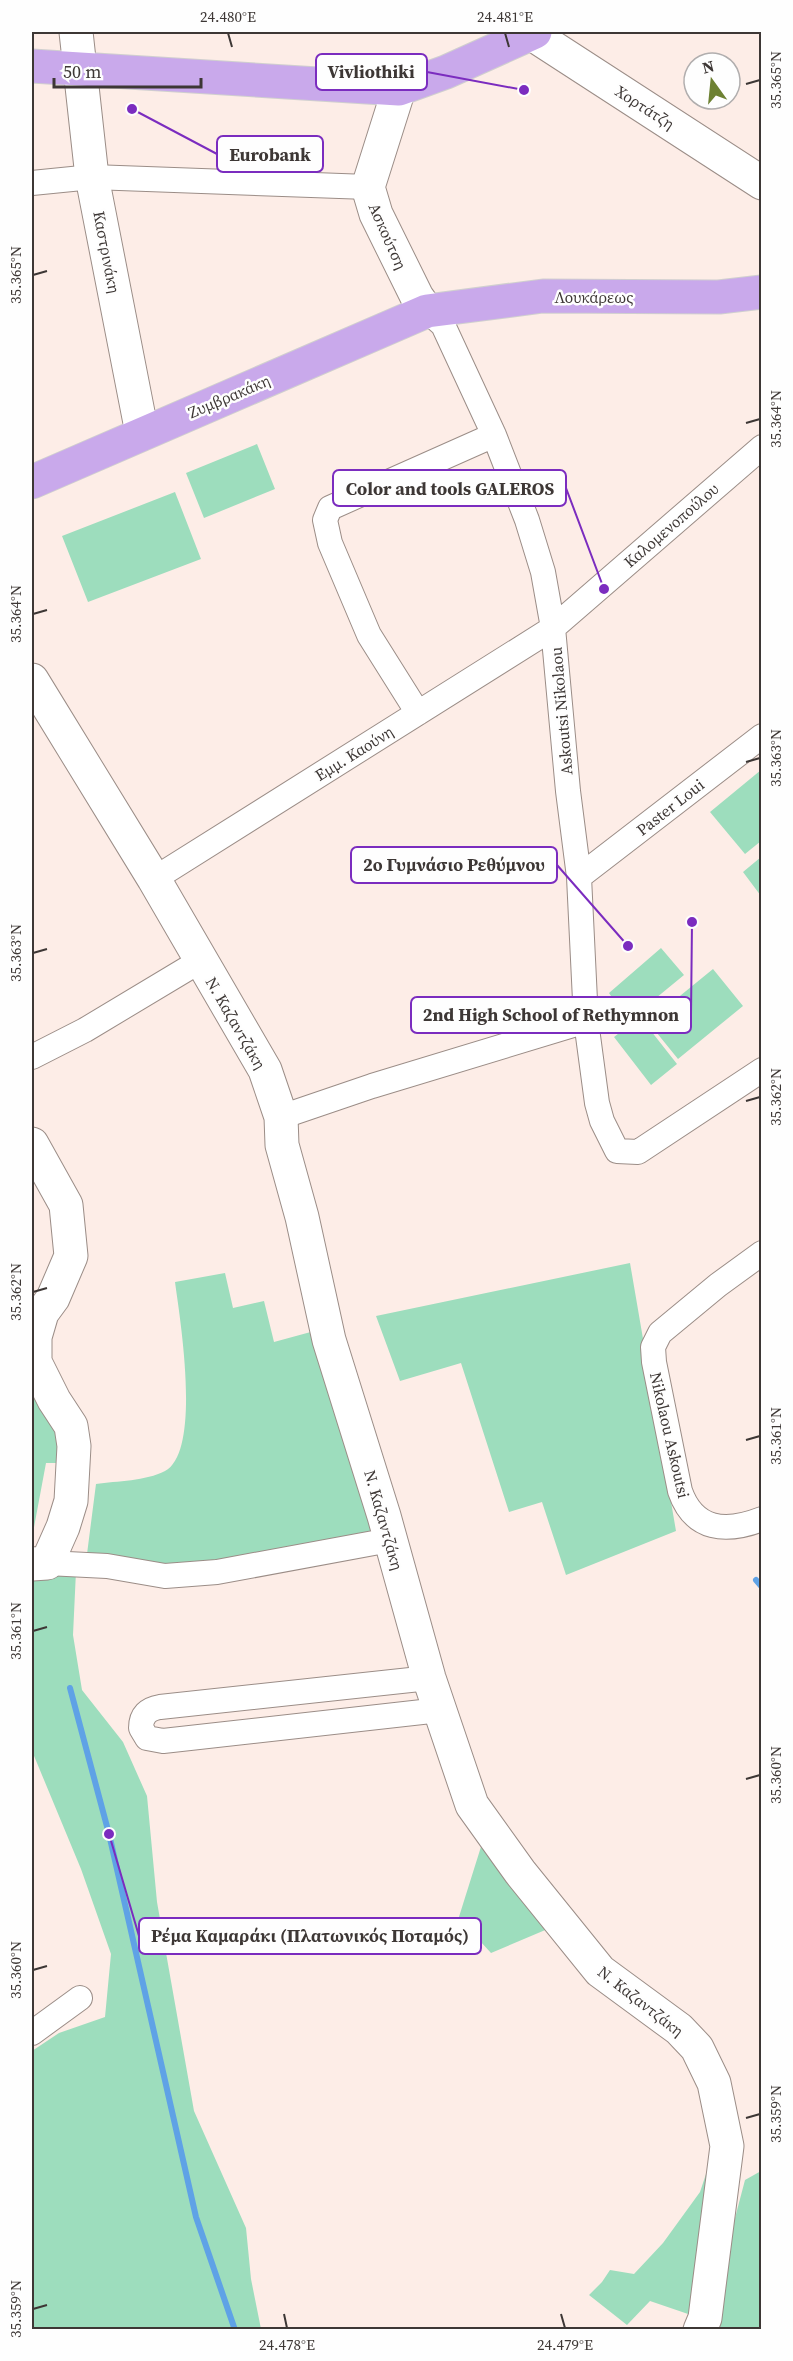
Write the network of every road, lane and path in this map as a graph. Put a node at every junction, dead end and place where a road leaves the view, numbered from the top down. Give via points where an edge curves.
1 (76, 32) edge
2 (532, 32) edge
3 (32, 66) edge
4 (81, 69) junction
5 (399, 88) junction
6 (92, 177) junction
7 (32, 183) edge
8 (762, 183) edge
9 (368, 187) junction
10 (762, 292) edge
11 (427, 311) junction
12 (141, 433) junction
13 (494, 435) junction
14 (762, 447) edge
15 (32, 482) edge
16 (554, 628) junction
17 (32, 680) edge
18 (418, 713) junction
19 (762, 736) edge
20 (579, 877) junction
21 (154, 879) junction
22 (201, 961) junction
23 (586, 1021) junction
24 (32, 1057) edge
25 (762, 1070) edge
26 (281, 1117) junction
27 (32, 1144) edge
28 (762, 1253) edge
29 (762, 1519) edge
30 (390, 1540) junction
31 (39, 1563) edge
32 (429, 1678) junction
33 (440, 1710) junction
34 (80, 1998) dead end
35 (32, 2033) edge
36 (700, 2330) edge

1 - 4 street, Καστρινάκη
2 - 5 main road via 446,72
2 - 8 street, Χορτάτζη
3 - 4 main road
4 - 5 main road
4 - 6 street, Καστρινάκη
5 - 9 street, Ασκούτση
6 - 7 street
6 - 9 street
6 - 12 street, Καστρινάκη
9 - 11 street, Ασκούτση via 376,214
10 - 11 main road, Λουκάρεως via 719,297 543,296
11 - 12 main road, Ζυμβρακάκη
11 - 13 street, Askoutsi Nikolaou via 443,324
12 - 15 main road, Ζυμβρακάκη
13 - 16 street, Askoutsi Nikolaou via 534,540
13 - 18 street via 330,508 325,520 330,543 369,635
14 - 16 street, Καλομενοπούλου
16 - 18 street, Εμμ. Καούνη
16 - 20 street, Askoutsi Nikolaou
17 - 21 street, Ν. Καζαντζάκη
18 - 21 street, Εμμ. Καούνη
19 - 20 street, Paster Loui
20 - 23 street, Askoutsi Nikolaou
21 - 22 street, Ν. Καζαντζάκη
22 - 24 street
22 - 26 street, Ν. Καζαντζάκη via 265,1071
23 - 25 street, Askoutsi Nikolaou via 597,1103 617,1151 638,1152
23 - 26 street
26 - 30 street, Ν. Καζαντζάκη via 282,1145 329,1340
27 - 31 street via 66,1205 71,1256 53,1298 42,1313 35,1337 35,1362 70,1426 74,1446 71,1501 63,1527
28 - 29 street, Nikolaou Askoutsi via 660,1333 653,1347 680,1491 687,1508 698,1519 715,1526 738,1526
30 - 31 street via 217,1572 165,1576 107,1566
30 - 32 street, Ν. Καζαντζάκη
32 - 33 street, Ν. Καζαντζάκη
32 - 33 street via 160,1707 143,1716 141,1728 147,1738 163,1741
33 - 36 street, Ν. Καζαντζάκη via 472,1805 514,1864 600,1971 679,2028 697,2048 714,2083 727,2146
34 - 35 street

